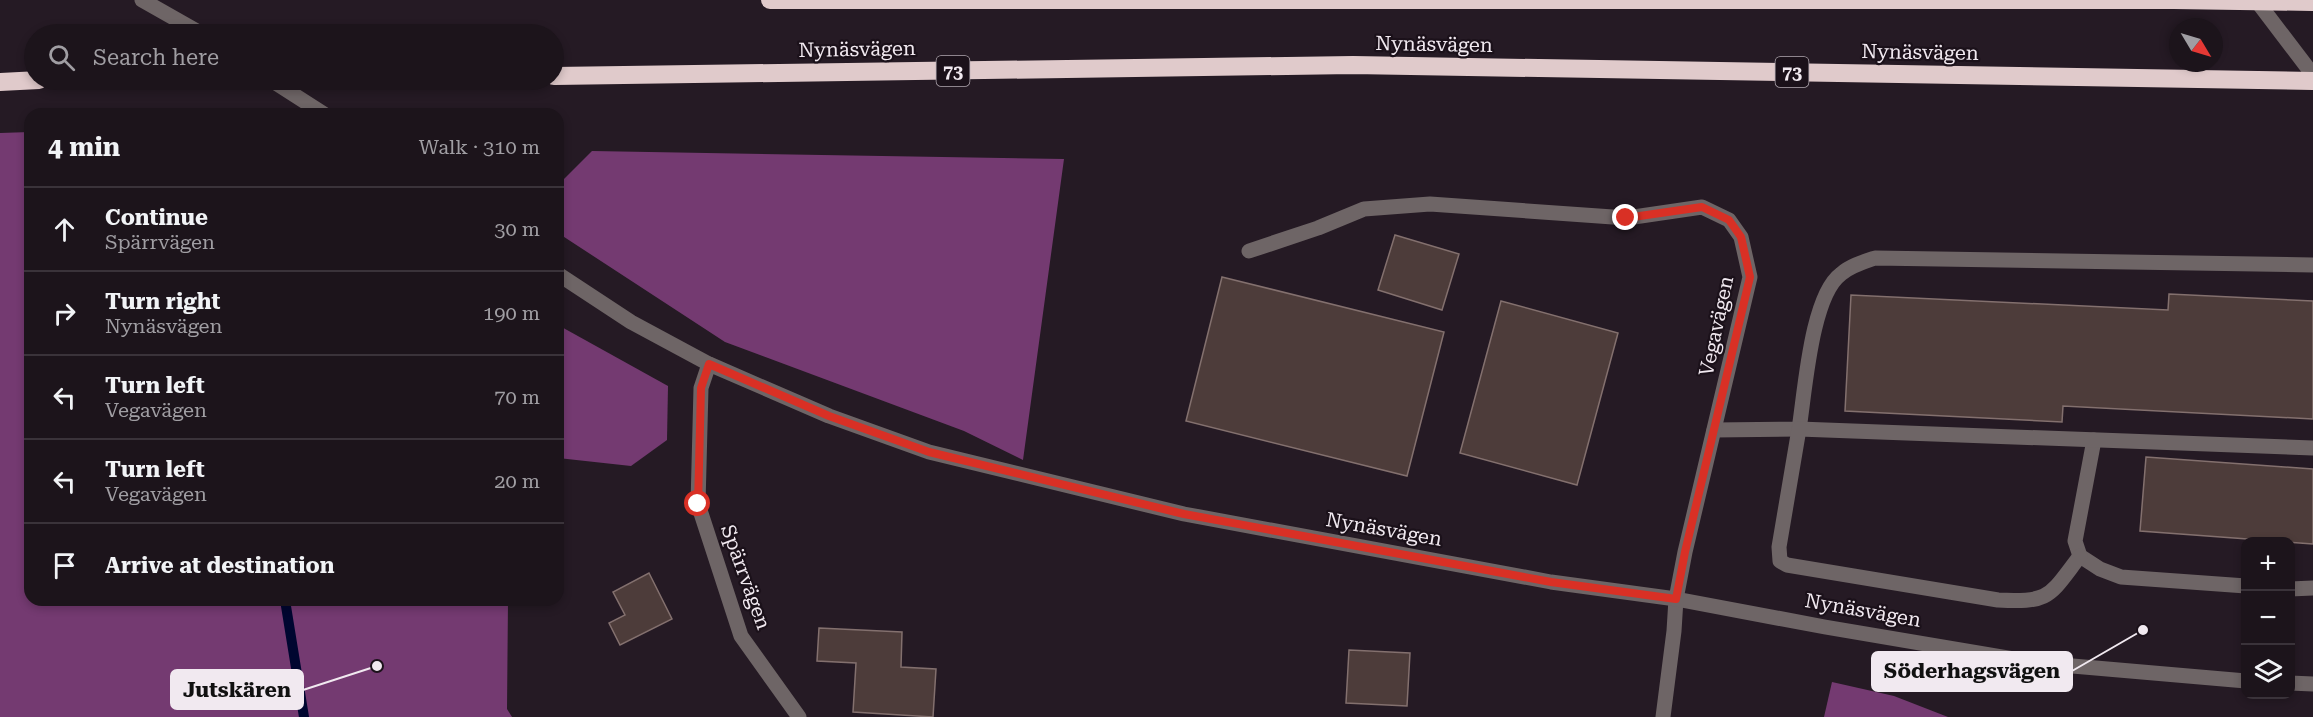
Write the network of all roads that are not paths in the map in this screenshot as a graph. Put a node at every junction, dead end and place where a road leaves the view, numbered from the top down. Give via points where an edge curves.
1 (142, 0) edge
2 (770, 0) edge
3 (1576, 0) edge
4 (2174, 0) edge
5 (2256, 0) edge
6 (2313, 2) edge
7 (184, 24) edge
8 (0, 71) edge
9 (24, 72) edge
10 (2313, 75) edge
11 (564, 76) edge
12 (24, 81) edge
13 (2313, 81) edge
14 (0, 82) edge
15 (287, 90) edge
16 (315, 108) edge
17 (1249, 251) dead end
18 (2313, 266) edge
19 (564, 278) edge
20 (709, 364) junction
21 (1799, 429) junction
22 (1714, 430) junction
23 (2094, 440) junction
24 (2313, 448) edge
25 (2080, 556) junction
26 (2241, 586) edge
27 (2313, 588) edge
28 (2295, 589) edge
29 (1676, 599) junction
30 (2241, 681) edge
31 (2295, 683) edge
32 (2313, 684) edge
33 (799, 717) edge
34 (1663, 717) edge

1 - 7 street
2 - 3 highway
3 - 4 highway
4 - 6 highway, bridge
5 - 10 street
8 - 9 highway
11 - 13 highway, Nynäsvägen / 73 via 1353,65
12 - 14 highway
15 - 16 street
17 - 22 street, Vegavägen via 1364,208 1430,204 1626,218 1702,207 1729,220 1741,237 1750,277
18 - 21 street via 1875,258 1839,274 1823,297
19 - 20 street, Nynäsvägen via 631,322
20 - 29 street, Nynäsvägen via 829,416 929,452 1184,514 1539,580
20 - 33 street, Spärrvägen via 701,388 698,504 741,636
21 - 22 street
21 - 23 street
21 - 25 street via 1779,547 1780,561 1787,565 2029,602 2050,594
22 - 29 street, Vegavägen
23 - 24 street
23 - 25 street via 2075,541
25 - 26 street via 2121,577
27 - 28 street
29 - 30 street, Nynäsvägen via 2038,663
29 - 34 street, Vegavägen
31 - 32 street

